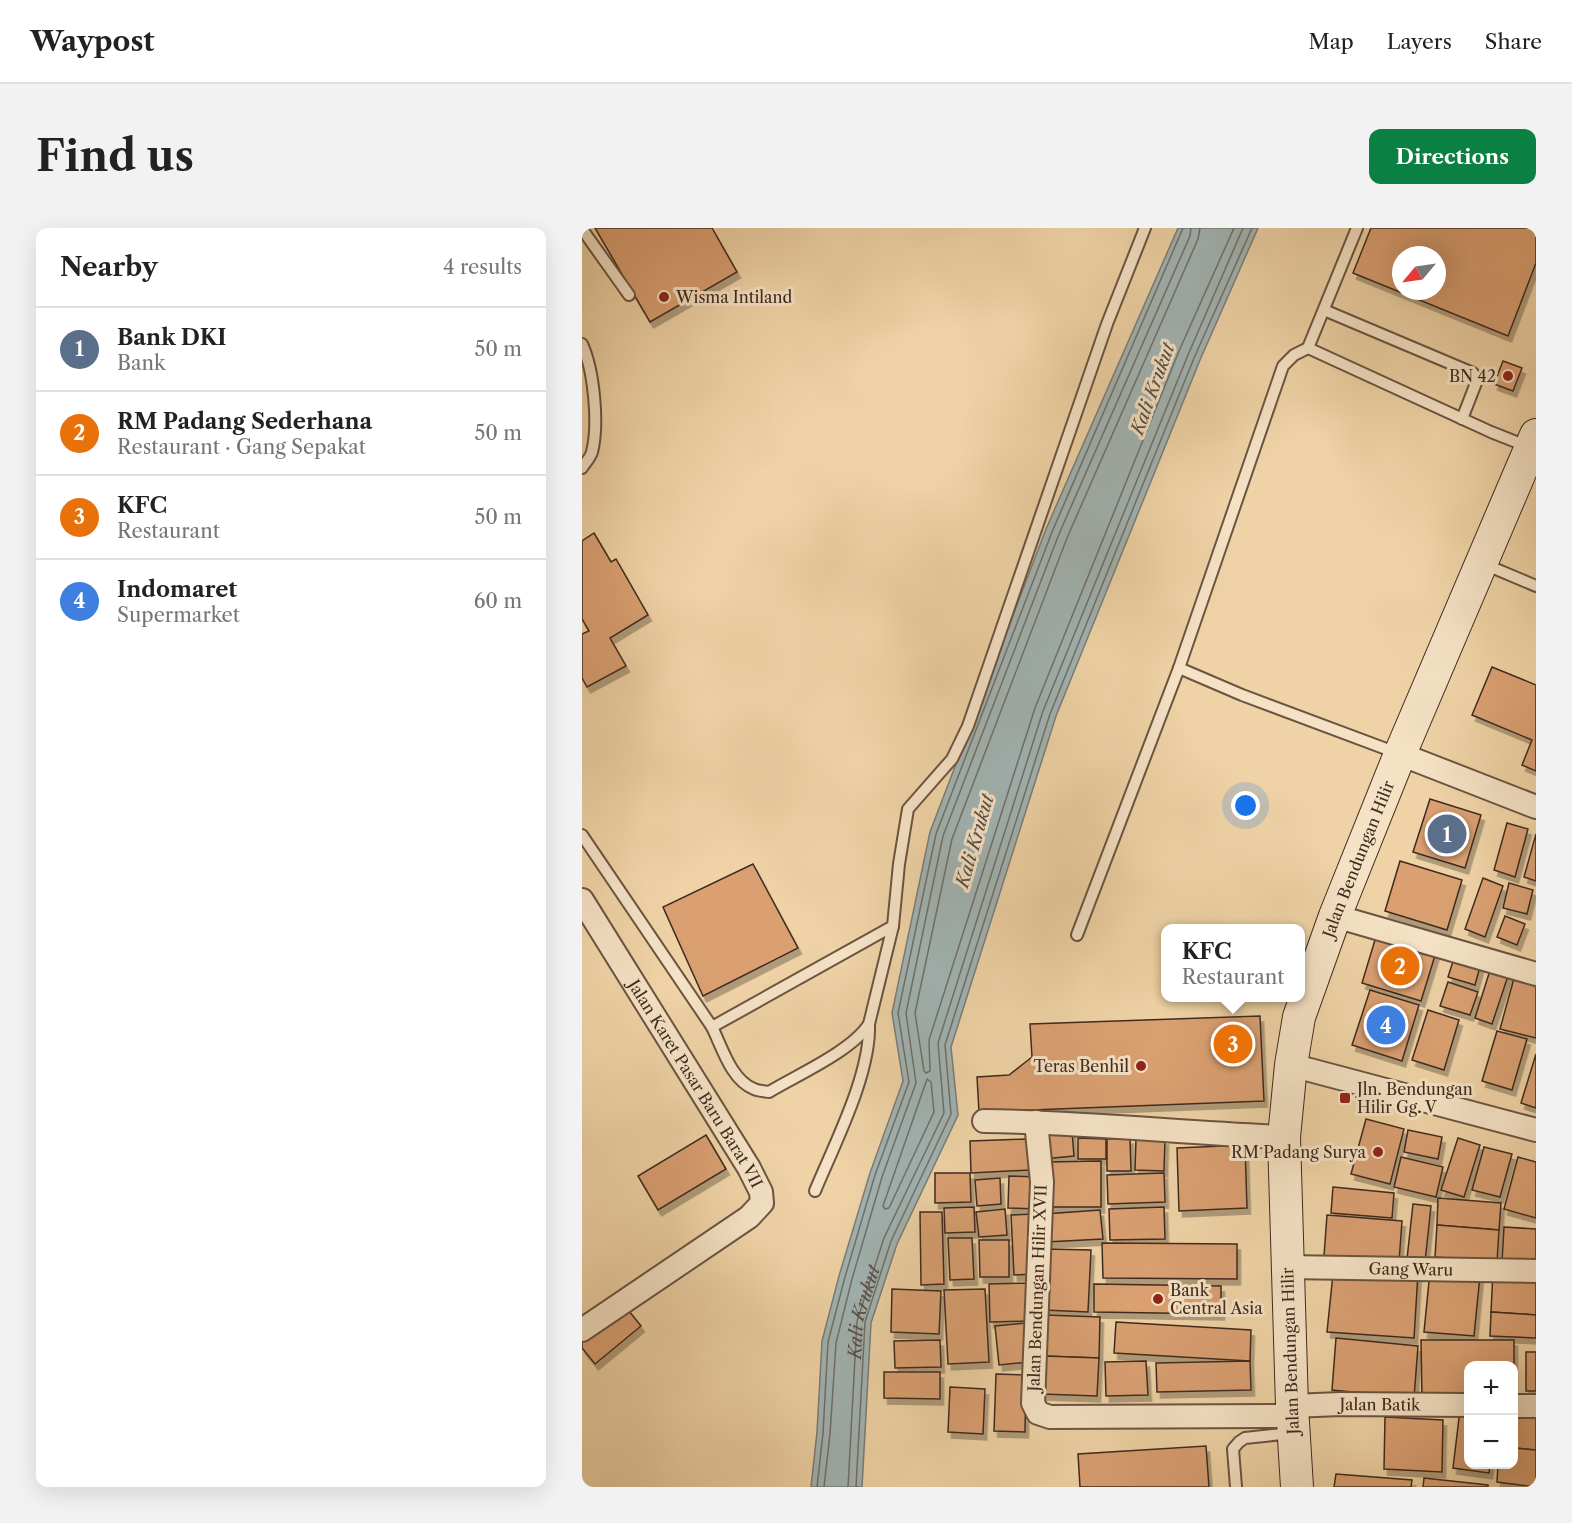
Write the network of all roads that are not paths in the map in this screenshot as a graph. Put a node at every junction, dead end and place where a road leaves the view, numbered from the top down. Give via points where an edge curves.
1 (1145, 228) edge
2 (1357, 228) edge
3 (582, 229) edge
4 (629, 295) dead end
5 (1324, 310) junction
6 (582, 344) edge
7 (1308, 348) junction
8 (1462, 419) junction
9 (1533, 441) edge
10 (582, 468) edge
11 (1481, 563) junction
12 (1536, 586) edge
13 (1179, 668) junction
14 (1400, 754) junction
15 (1536, 807) edge
16 (582, 835) edge
17 (582, 900) edge
18 (1335, 916) junction
19 (893, 926) junction
20 (1077, 935) dead end
21 (1536, 974) edge
22 (1305, 1000) edge
23 (1304, 1002) edge
24 (869, 1024) junction
25 (712, 1027) junction
26 (1291, 1065) junction
27 (984, 1121) dead end
28 (1036, 1122) junction
29 (1536, 1130) edge
30 (1284, 1137) junction
31 (815, 1191) dead end
32 (1287, 1267) junction
33 (1536, 1271) edge
34 (582, 1330) edge
35 (1464, 1405) edge
36 (1518, 1406) edge
37 (1536, 1406) edge
38 (1293, 1419) junction
39 (1236, 1487) edge
40 (1297, 1487) edge

1 - 19 lane via 1107,324 968,726 952,759 908,809
2 - 5 lane
3 - 4 lane
5 - 7 lane
5 - 8 lane via 1473,373 1476,383
6 - 10 lane via 595,406 592,454
7 - 8 lane
7 - 13 lane via 1283,366
8 - 9 lane
9 - 11 street, Jalan Bendungan Hilir
11 - 12 lane
11 - 14 street, Jalan Bendungan Hilir
13 - 14 lane
13 - 20 lane
14 - 15 street
14 - 18 street, Jalan Bendungan Hilir
16 - 25 lane
17 - 34 street, Jalan Karet Pasar Baru Barat VII via 749,1168 762,1203 749,1218
18 - 21 street
18 - 22 street, Jalan Bendungan Hilir
19 - 24 lane
19 - 25 lane
23 - 26 street, Jalan Bendungan Hilir
24 - 25 lane via 850,1045 769,1092 743,1082
24 - 31 lane via 869,1040 852,1102
26 - 29 street
26 - 30 street, Jalan Bendungan Hilir
27 - 28 street
28 - 30 street
28 - 38 street, Jalan Bendungan Hilir XVII via 1042,1182 1033,1403 1038,1413 1050,1418
30 - 32 street, Jalan Bendungan Hilir
32 - 33 street, Gang Waru
32 - 38 street, Jalan Bendungan Hilir
35 - 38 street, Jalan Batik via 1340,1404
36 - 37 street
38 - 39 lane via 1245,1438 1233,1449
38 - 40 street, Jalan Bendungan Hilir

